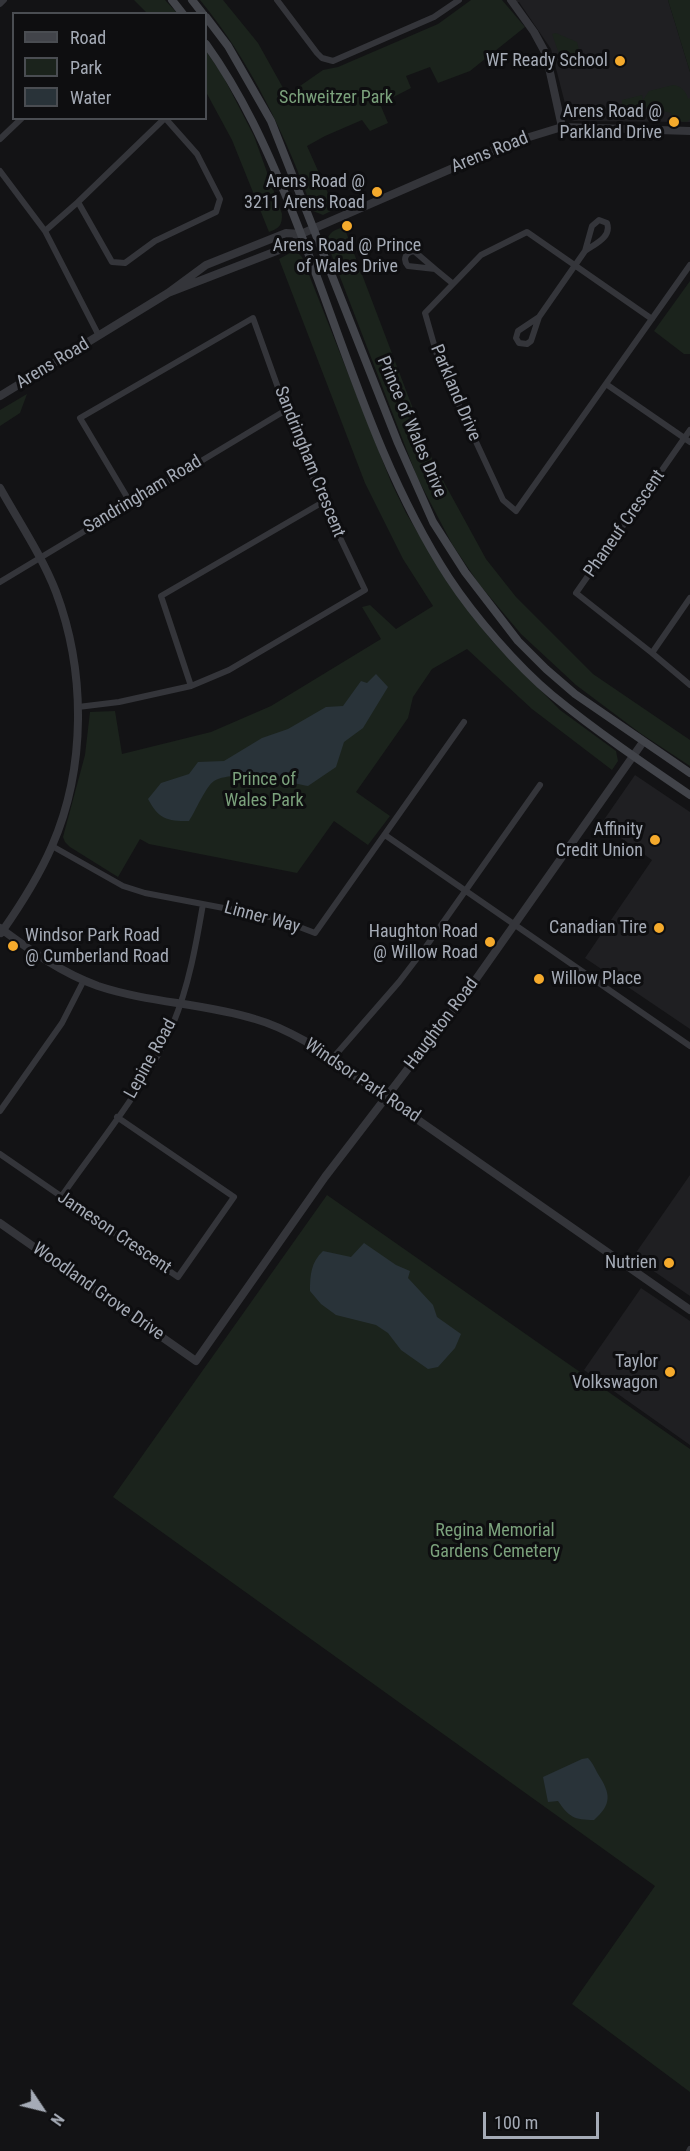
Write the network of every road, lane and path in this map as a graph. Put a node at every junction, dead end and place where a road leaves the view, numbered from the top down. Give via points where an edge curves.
1 (4, 0) edge
2 (172, 0) edge
3 (192, 0) edge
4 (277, 0) edge
5 (459, 0) edge
6 (511, 0) edge
7 (0, 3) edge
8 (181, 12) edge
9 (201, 12) edge
10 (207, 18) edge
11 (207, 45) edge
12 (20, 120) edge
13 (164, 120) edge
14 (166, 120) edge
15 (562, 127) junction
16 (690, 130) edge
17 (0, 139) edge
18 (0, 171) edge
19 (78, 202) junction
20 (315, 229) junction
21 (45, 231) junction
22 (301, 234) junction
23 (585, 251) junction
24 (575, 265) junction
25 (690, 265) edge
26 (435, 268) junction
27 (452, 283) junction
28 (168, 293) junction
29 (539, 317) junction
30 (652, 319) junction
31 (99, 336) junction
32 (606, 384) junction
33 (0, 396) edge
34 (286, 410) junction
35 (690, 430) edge
36 (687, 440) edge
37 (0, 488) edge
38 (130, 502) junction
39 (323, 502) junction
40 (40, 558) junction
41 (0, 582) edge
42 (690, 598) edge
43 (652, 653) junction
44 (690, 685) edge
45 (191, 686) junction
46 (78, 706) junction
47 (464, 722) dead end
48 (643, 742) junction
49 (634, 756) junction
50 (690, 773) edge
51 (540, 784) dead end
52 (690, 795) edge
53 (385, 835) junction
54 (52, 846) junction
55 (466, 891) junction
56 (203, 904) junction
57 (514, 925) junction
58 (1, 931) edge
59 (84, 980) junction
60 (180, 1004) junction
61 (690, 1046) edge
62 (332, 1059) junction
63 (386, 1097) junction
64 (0, 1111) edge
65 (117, 1117) junction
66 (0, 1154) edge
67 (61, 1197) junction
68 (0, 1223) edge
69 (690, 1310) edge
70 (196, 1361) joint

1 - 7 street
2 - 8 main road
3 - 9 main road
4 - 5 street via 317,53 333,61 434,17
6 - 15 street via 546,54
10 - 20 main road, Prince of Wales Drive via 228,46 271,121
11 - 22 main road, Prince of Wales Drive via 235,87
12 - 17 street
13 - 19 street
14 - 19 street via 196,154 220,199 216,212 155,241 119,264 112,262
15 - 16 street, Arens Road
15 - 20 street, Arens Road via 513,142
18 - 21 street
19 - 21 street
20 - 22 street, Arens Road
20 - 48 main road, Prince of Wales Drive via 433,522 465,572 518,641 575,694
21 - 31 street
22 - 28 street, Arens Road via 292,245
22 - 28 street, Arens Road via 286,233 206,265
22 - 49 main road, Prince of Wales Drive via 390,466 419,529 450,579 492,633 550,693
23 - 23 street via 608,234 604,221 593,223
23 - 24 street
24 - 27 street, Parkland Drive via 527,232 481,255
24 - 29 street
24 - 30 street, Parkland Drive
25 - 30 street, Parkland Drive
26 - 26 street via 417,252 405,256 410,268
26 - 27 street
27 - 32 street, Parkland Drive via 425,313 439,362 503,500 516,511
28 - 31 street, Arens Road
29 - 29 street via 518,331 519,343 531,341
30 - 32 street, Parkland Drive
31 - 33 street, Arens Road
32 - 36 street
34 - 38 street, Sandringham Road
34 - 38 street, Sandringham Crescent via 253,318 80,418
34 - 39 street, Sandringham Crescent
35 - 36 street
36 - 43 street, Phaneuf Crescent via 576,593
37 - 40 street
38 - 40 street, Sandringham Road
39 - 45 street via 161,596
39 - 45 street, Sandringham Crescent via 364,590 229,670
40 - 41 street, Sandringham Road
40 - 46 street via 65,618
42 - 43 street
43 - 44 street
45 - 46 street, Sandringham Crescent via 119,702
46 - 54 street via 72,778
47 - 53 street
48 - 49 street, Haughton Road
48 - 50 main road, Prince of Wales Drive
49 - 52 main road, Prince of Wales Drive
49 - 57 street, Haughton Road
51 - 55 street
53 - 55 street
53 - 56 street, Linner Way via 315,933 276,918
54 - 56 street, Linner Way via 123,886
54 - 58 street
55 - 57 street
55 - 62 street via 413,965
56 - 60 street, Lepine Road via 193,961
57 - 61 street
57 - 63 street, Haughton Road
58 - 59 street, Windsor Park Road
59 - 60 street, Windsor Park Road
59 - 64 street via 62,1023
60 - 62 street, Windsor Park Road via 268,1023
60 - 65 street, Lepine Road via 159,1053
62 - 63 street, Windsor Park Road
63 - 69 street, Windsor Park Road
63 - 70 street, Haughton Road
65 - 67 street, Lepine Road
65 - 67 street, Jameson Crescent via 234,1197 178,1277
66 - 67 street, Jameson Crescent
68 - 70 street, Woodland Grove Drive

